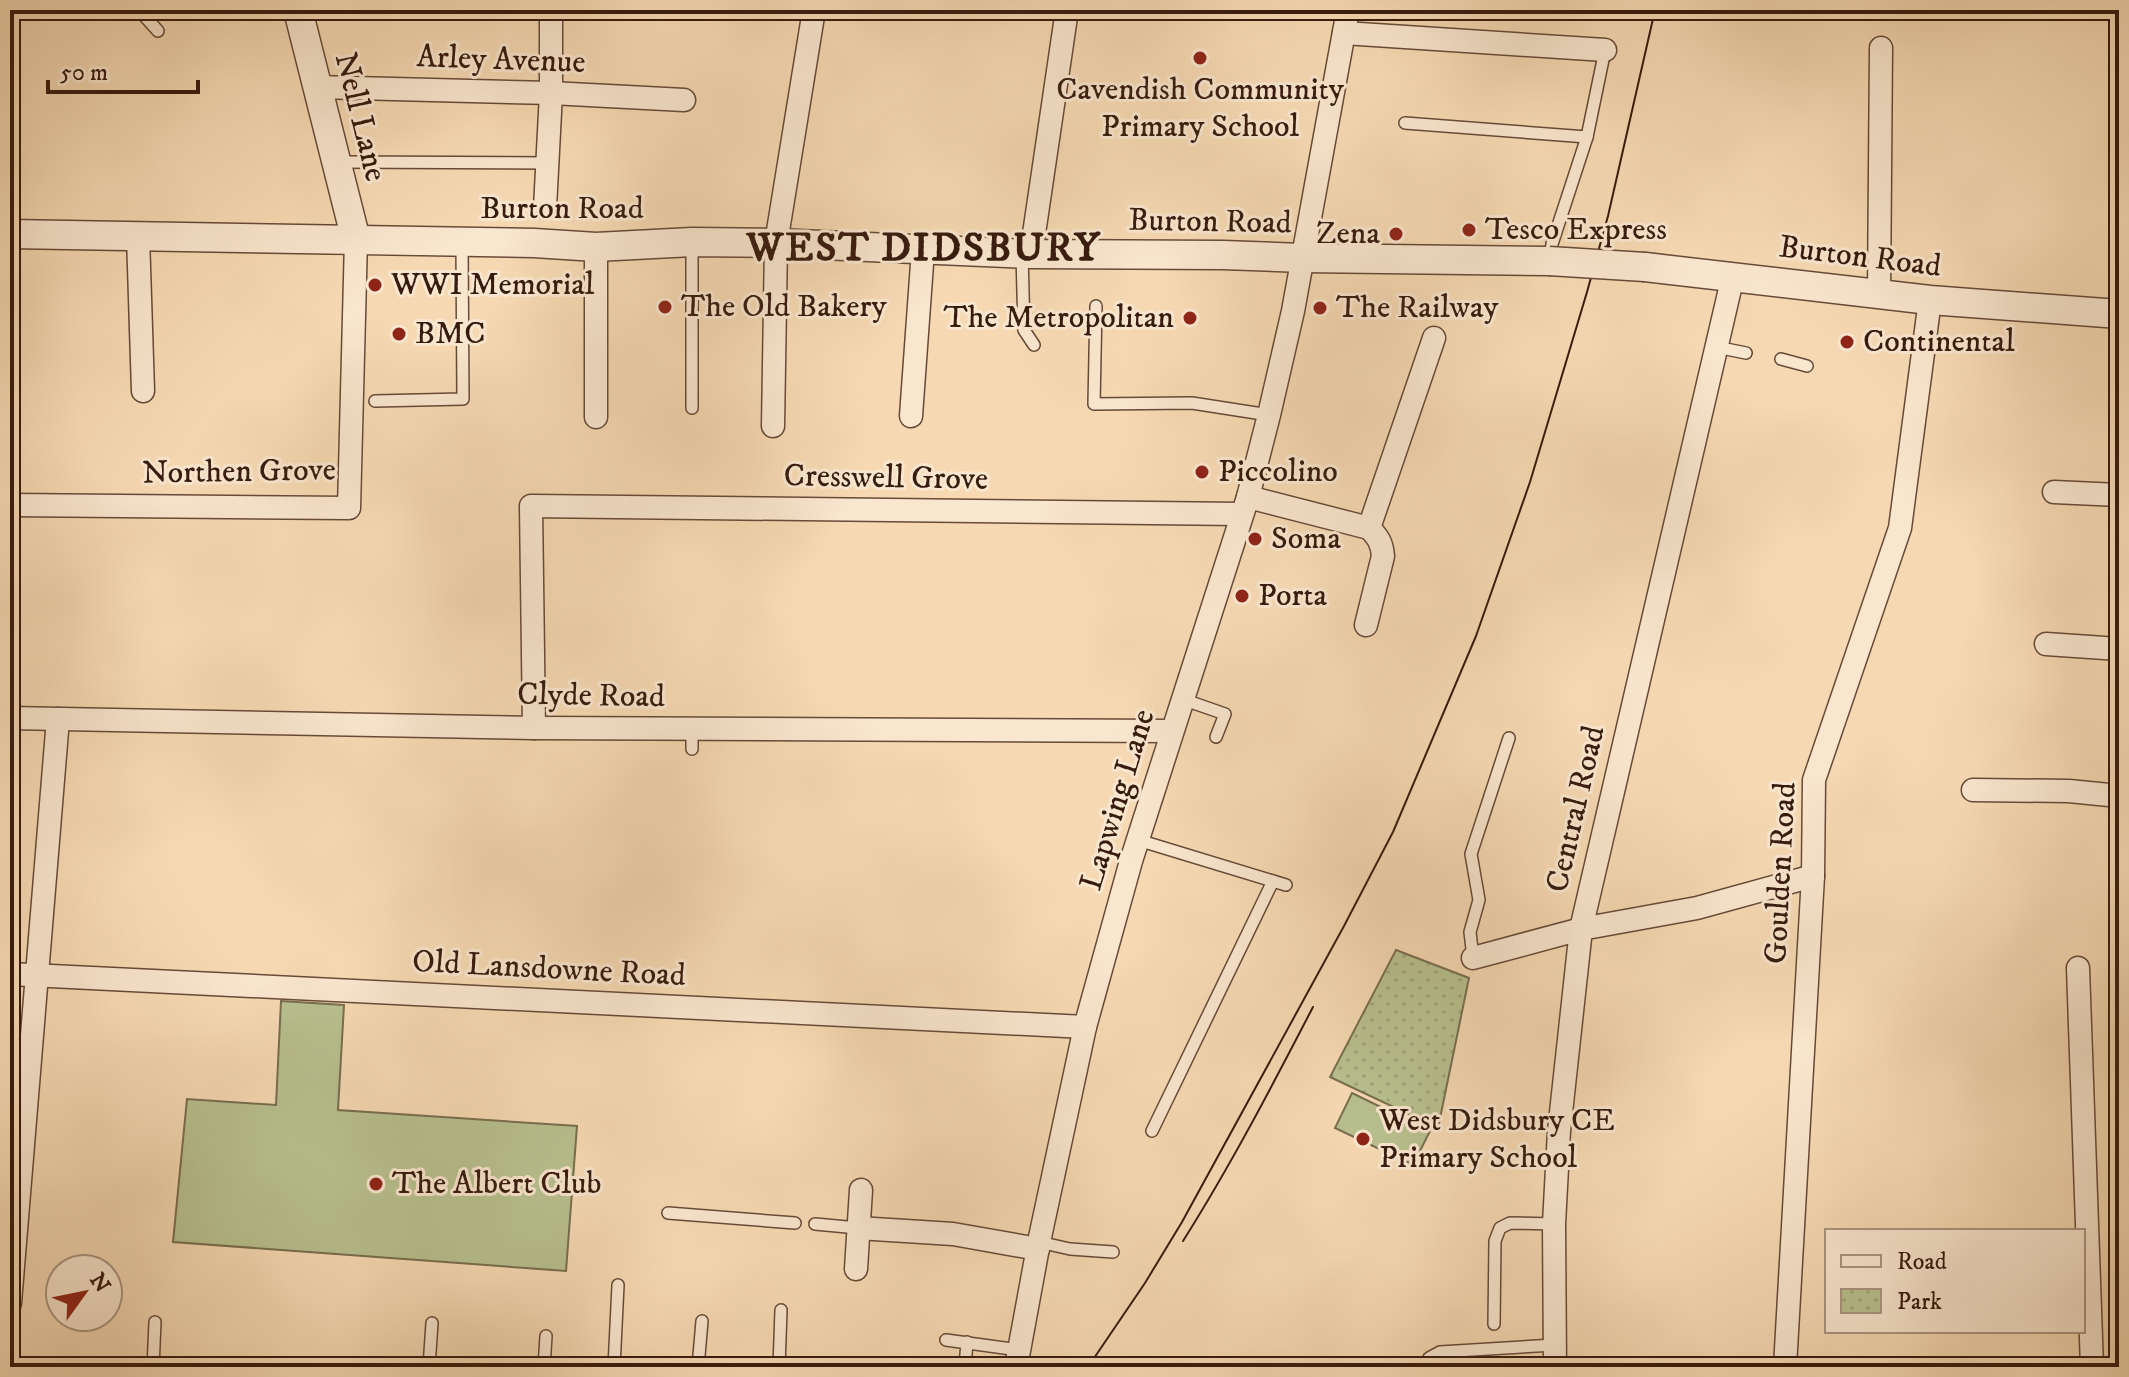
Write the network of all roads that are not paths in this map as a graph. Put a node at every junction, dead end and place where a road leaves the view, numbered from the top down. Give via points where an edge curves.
1 (139, 10) edge
2 (298, 10) edge
3 (551, 10) edge
4 (814, 10) edge
5 (1067, 10) edge
6 (1348, 10) edge
7 (158, 31) dead end
8 (1344, 33) junction
9 (1881, 48) dead end
10 (1605, 50) joint
11 (316, 87) junction
12 (551, 93) junction
13 (684, 100) dead end
14 (1405, 123) dead end
15 (1587, 137) junction
16 (337, 162) junction
17 (548, 163) junction
18 (545, 208) dead end
19 (10, 234) edge
20 (138, 236) junction
21 (356, 240) junction
22 (462, 242) junction
23 (692, 242) junction
24 (776, 243) junction
25 (596, 247) junction
26 (923, 250) junction
27 (1026, 254) junction
28 (1303, 258) junction
29 (1549, 261) junction
30 (1733, 276) junction
31 (1879, 294) junction
32 (1930, 300) junction
33 (1096, 306) dead end
34 (2119, 314) edge
35 (1434, 338) dead end
36 (1034, 345) dead end
37 (1716, 347) junction
38 (1746, 353) dead end
39 (1781, 359) dead end
40 (1807, 366) dead end
41 (143, 391) dead end
42 (375, 401) dead end
43 (692, 408) dead end
44 (1269, 415) junction
45 (911, 416) dead end
46 (596, 417) dead end
47 (773, 426) dead end
48 (2054, 492) dead end
49 (2119, 495) edge
50 (10, 505) edge
51 (1244, 505) junction
52 (1369, 528) junction
53 (1366, 625) dead end
54 (2046, 644) dead end
55 (2119, 649) edge
56 (1182, 699) junction
57 (10, 718) edge
58 (58, 719) junction
59 (534, 728) junction
60 (1171, 731) junction
61 (1216, 737) dead end
62 (1509, 738) dead end
63 (1973, 790) dead end
64 (2119, 796) edge
65 (1138, 840) junction
66 (1813, 876) junction
67 (1273, 881) junction
68 (1286, 885) dead end
69 (1581, 929) junction
70 (1473, 958) joint
71 (2078, 968) dead end
72 (10, 974) edge
73 (38, 975) junction
74 (1085, 1027) junction
75 (1152, 1131) dead end
76 (861, 1190) dead end
77 (668, 1213) dead end
78 (795, 1223) dead end
79 (815, 1224) dead end
80 (1554, 1224) junction
81 (858, 1228) junction
82 (1038, 1245) junction
83 (1113, 1252) dead end
84 (856, 1269) dead end
85 (618, 1285) dead end
86 (10, 1303) edge
87 (781, 1310) dead end
88 (702, 1321) dead end
89 (155, 1322) dead end
90 (432, 1323) dead end
91 (1494, 1324) dead end
92 (546, 1336) dead end
93 (946, 1340) dead end
94 (967, 1342) junction
95 (1555, 1356) edge
96 (1017, 1358) edge
97 (153, 1367) edge
98 (429, 1367) edge
99 (544, 1367) edge
100 (614, 1367) edge
101 (698, 1367) edge
102 (779, 1367) edge
103 (965, 1367) edge
104 (1428, 1367) edge
105 (1785, 1367) edge
106 (2092, 1367) edge

1 - 7 lane
2 - 11 street, Nell Lane
3 - 12 street
4 - 24 street
5 - 27 street
6 - 8 street, Lapwing Lane
8 - 10 street
8 - 28 street, Lapwing Lane
9 - 31 street
10 - 15 lane
11 - 12 street, Arley Avenue
11 - 16 street, Nell Lane
12 - 13 street, Arley Avenue
12 - 17 street
14 - 15 lane
15 - 29 lane
16 - 17 lane
16 - 21 street, Nell Lane
17 - 18 street
19 - 20 street, Burton Road
20 - 21 street, Burton Road
20 - 41 street
21 - 22 street, Burton Road
21 - 50 street, Northen Grove via 349,508
22 - 25 street, Burton Road
22 - 42 lane via 463,399
23 - 24 street, Burton Road
23 - 25 street, Burton Road
23 - 43 lane
24 - 26 street, Burton Road
24 - 47 street
25 - 46 street
26 - 27 street, Burton Road
26 - 45 street
27 - 28 street, Burton Road
27 - 36 lane via 1024,330
28 - 29 street, Burton Road
28 - 44 street, Lapwing Lane
29 - 30 street, Burton Road, bridge
30 - 31 street, Burton Road
30 - 37 street, Central Road
31 - 32 street, Burton Road
32 - 34 street, Burton Road
32 - 66 street, Goulden Road via 1900,528 1814,780
33 - 44 lane via 1094,404 1192,403
35 - 52 street
37 - 38 lane
37 - 69 street, Central Road
39 - 40 lane
44 - 51 street, Lapwing Lane
48 - 49 street
51 - 52 street, Cresswell Grove
51 - 56 street, Lapwing Lane
51 - 59 street, Cresswell Grove via 531,506
52 - 53 street via 1383,556
54 - 55 street
56 - 60 street, Lapwing Lane
56 - 61 lane via 1225,714
57 - 58 street, Clyde Road
58 - 59 street, Clyde Road
58 - 73 street
59 - 60 street, Clyde Road via 692,739
60 - 65 street, Lapwing Lane
62 - 70 lane via 1471,854 1479,900 1470,932
63 - 64 street
65 - 67 lane
65 - 74 street, Lapwing Lane
66 - 69 street via 1697,908
66 - 105 street, Goulden Road
67 - 68 lane
67 - 75 lane
69 - 70 street
69 - 80 street, Central Road
71 - 106 street
72 - 73 street, Old Lansdowne Road
73 - 74 street, Old Lansdowne Road
73 - 86 street
74 - 82 street, Lapwing Lane
76 - 81 street
77 - 78 lane
79 - 81 lane
80 - 91 lane via 1510,1223 1500,1228 1495,1241
80 - 95 street, Central Road
81 - 82 street
81 - 84 street
82 - 83 lane
82 - 96 street, Lapwing Lane
85 - 100 lane
87 - 102 lane
88 - 101 lane
89 - 97 lane
90 - 98 lane
92 - 99 lane
93 - 94 lane
94 - 96 lane
94 - 103 lane
95 - 104 lane via 1440,1352 1429,1358

